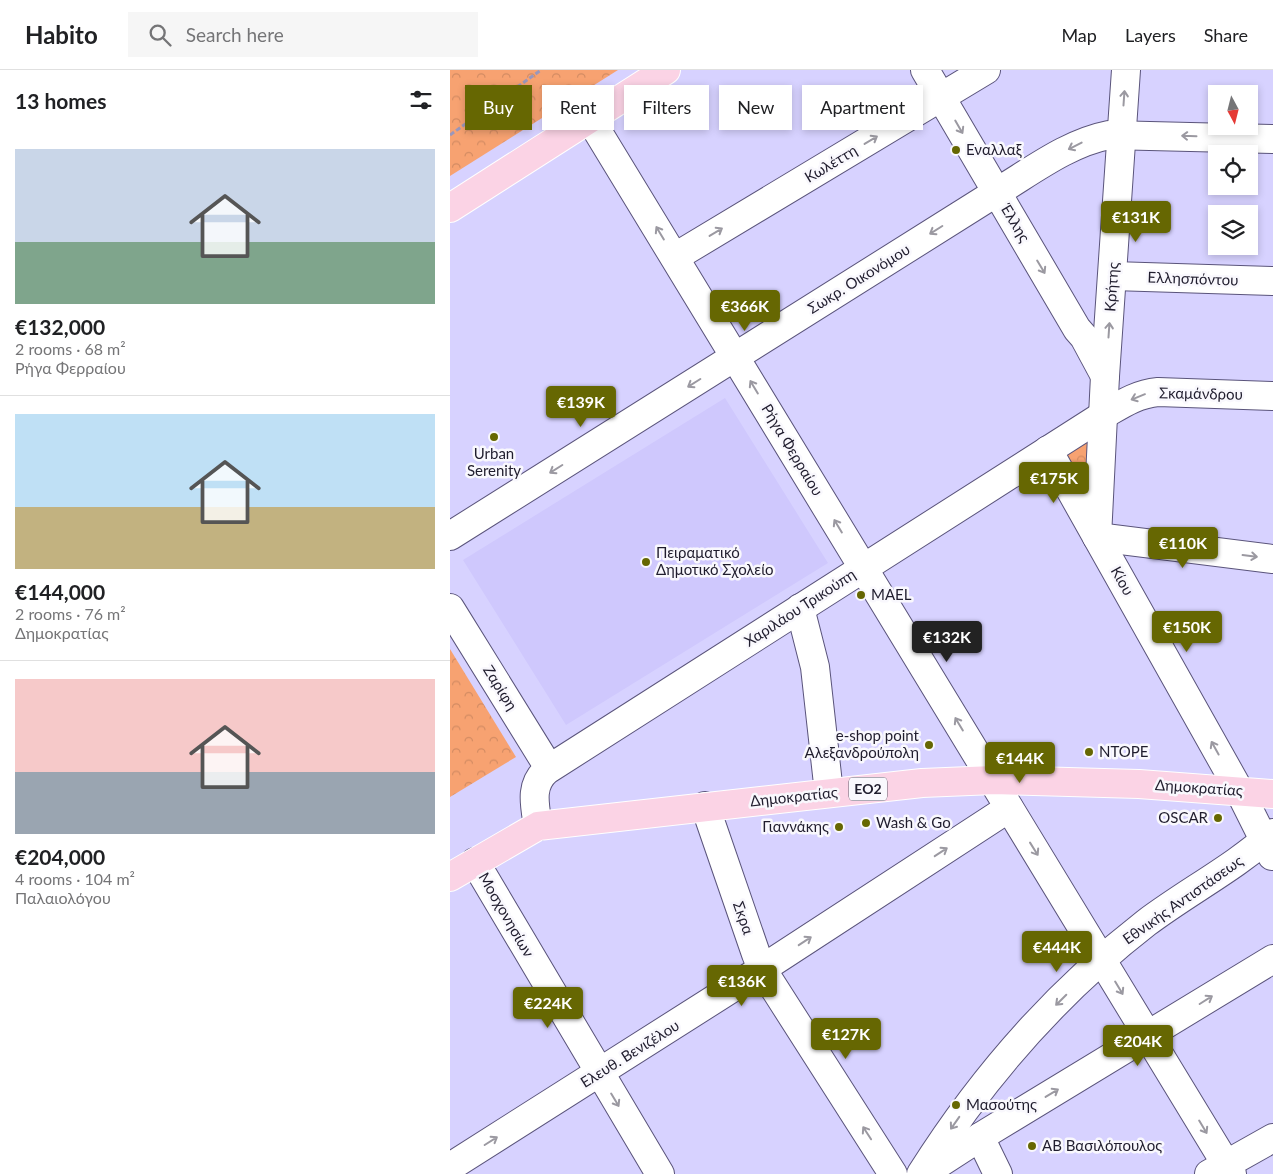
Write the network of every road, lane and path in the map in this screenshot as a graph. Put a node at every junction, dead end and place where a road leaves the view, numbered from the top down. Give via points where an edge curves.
1 (541, 70) edge
2 (666, 70) edge
3 (925, 70) edge
4 (986, 70) edge
5 (1126, 70) edge
6 (941, 97) junction
7 (614, 104) edge
8 (573, 130) edge
9 (597, 130) edge
10 (1122, 134) junction
11 (450, 135) edge
12 (1273, 138) edge
13 (997, 192) junction
14 (450, 208) edge
15 (675, 257) junction
16 (1113, 276) junction
17 (1273, 281) edge
18 (735, 357) junction
19 (1105, 376) junction
20 (1273, 396) edge
21 (1104, 414) junction
22 (1048, 450) junction
23 (450, 536) edge
24 (1097, 537) junction
25 (1273, 559) edge
26 (864, 568) junction
27 (450, 608) edge
28 (800, 608) junction
29 (549, 768) junction
30 (994, 780) junction
31 (1239, 790) junction
32 (829, 793) junction
33 (1273, 794) edge
34 (705, 806) junction
35 (1009, 808) junction
36 (538, 826) junction
37 (1270, 844) edge
38 (475, 862) junction
39 (450, 876) edge
40 (1102, 959) junction
41 (1273, 959) edge
42 (762, 969) junction
43 (1148, 1036) junction
44 (599, 1073) junction
45 (980, 1137) junction
46 (1273, 1138) edge
47 (450, 1167) edge
48 (1223, 1171) edge
49 (660, 1174) edge
50 (893, 1174) edge
51 (922, 1174) edge
52 (998, 1174) edge

1 - 11 path
2 - 7 main road
3 - 6 street, Έλλης
4 - 6 street, Κωλέττη
10 -> 5 street, Κρήτης
6 -> 13 street, Έλλης
15 -> 6 street, Κωλέττη
8 - 14 main road
15 -> 9 street, Ρήγα Φερραίου
12 -> 10 street, Σωκρ. Οικονόμου
10 -> 13 street, Σωκρ. Οικονόμου via 1084,142
10 - 16 street, Κρήτης
13 -> 18 street, Σωκρ. Οικονόμου
13 -> 19 street, Έλλης
15 - 18 street, Ρήγα Φερραίου
16 - 17 street, Ελλησπόντου
19 -> 16 street, Κρήτης
18 -> 23 street, Σωκρ. Οικονόμου
26 -> 18 street, Ρήγα Φερραίου
19 - 21 street, Κρήτης
20 -> 21 street, Σκαμάνδρου via 1146,394
21 - 22 street, Χαριλάου Τρικούπη
21 - 24 street, Κρήτης
22 - 24 street, Κίου
22 - 26 street, Χαριλάου Τρικούπη
24 -> 25 street
31 -> 24 street, Κίου
26 - 28 street, Χαριλάου Τρικούπη
30 -> 26 street, Ρήγα Φερραίου
27 - 29 street, Ζαρίφη
28 - 29 street, Χαριλάου Τρικούπη
28 - 32 street via 815,667
29 - 36 street, Χαριλάου Τρικούπη via 539,779 535,790
30 - 31 main road, Δημοκρατίας / ΕΟ2
30 - 32 main road, Δημοκρατίας / ΕΟ2 via 922,783
30 - 35 street, Ρήγα Φερραίου
31 - 33 main road, Δημοκρατίας / ΕΟ2
31 - 37 street, Κίου
32 - 34 main road, Δημοκρατίας / ΕΟ2
34 - 36 main road, Δημοκρατίας / ΕΟ2
34 - 42 street, Σκρα
35 -> 40 street, Ρήγα Φερραίου
42 -> 35 street, Ελευθ. Βενιζέλου
36 - 38 main road, Δημοκρατίας / ΕΟ2
37 - 40 street, Εθνικής Αντιστάσεως via 1148,922
38 - 39 main road, Δημοκρατίας / ΕΟ2
38 - 44 street, Μοσχονησίων
40 -> 43 street, Ρήγα Φερραίου
40 -> 51 street, Εθνικής Αντιστάσεως via 1037,1024 977,1094
43 -> 41 street
42 - 44 street, Ελευθ. Βενιζέλου
50 -> 42 street, Σκρα
45 -> 43 street
43 -> 48 street, Ρήγα Φερραίου
47 -> 44 street, Ελευθ. Βενιζέλου
44 -> 49 street, Μοσχονησίων
45 - 51 street
45 - 52 street
46 - 48 street

